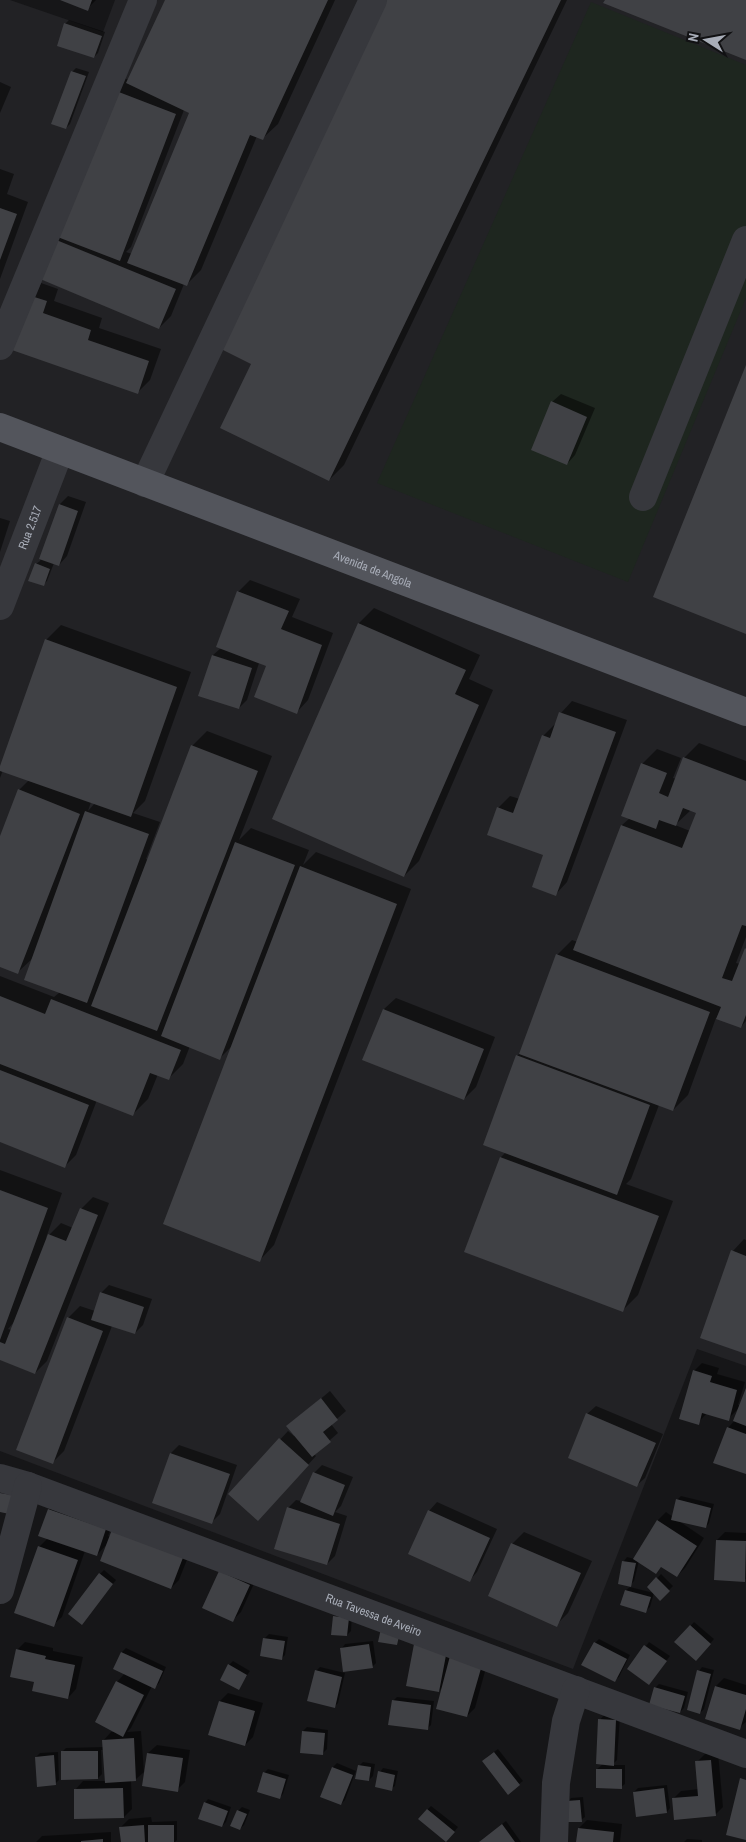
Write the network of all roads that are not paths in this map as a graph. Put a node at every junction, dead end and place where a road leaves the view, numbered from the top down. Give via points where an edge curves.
1 (143, 0) edge
2 (373, 0) edge
3 (746, 240) edge
4 (0, 346) edge
5 (0, 427) edge
6 (60, 450) junction
7 (145, 483) junction
8 (643, 497) dead end
9 (0, 606) edge
10 (746, 712) edge
11 (0, 1478) edge
12 (28, 1486) junction
13 (0, 1590) edge
14 (576, 1690) junction
15 (746, 1754) edge
16 (554, 1842) edge

1 - 4 street
2 - 7 street
3 - 8 street
5 - 6 main road, Avenida de Angola
6 - 7 main road, Avenida de Angola
6 - 9 street, Rua 2.517
7 - 10 main road, Avenida de Angola
11 - 12 street, Rua Tavessa de Aveiro
12 - 13 street
12 - 14 street, Rua Tavessa de Aveiro
14 - 15 street, Rua Tavessa de Aveiro
14 - 16 street via 566,1721 556,1783

